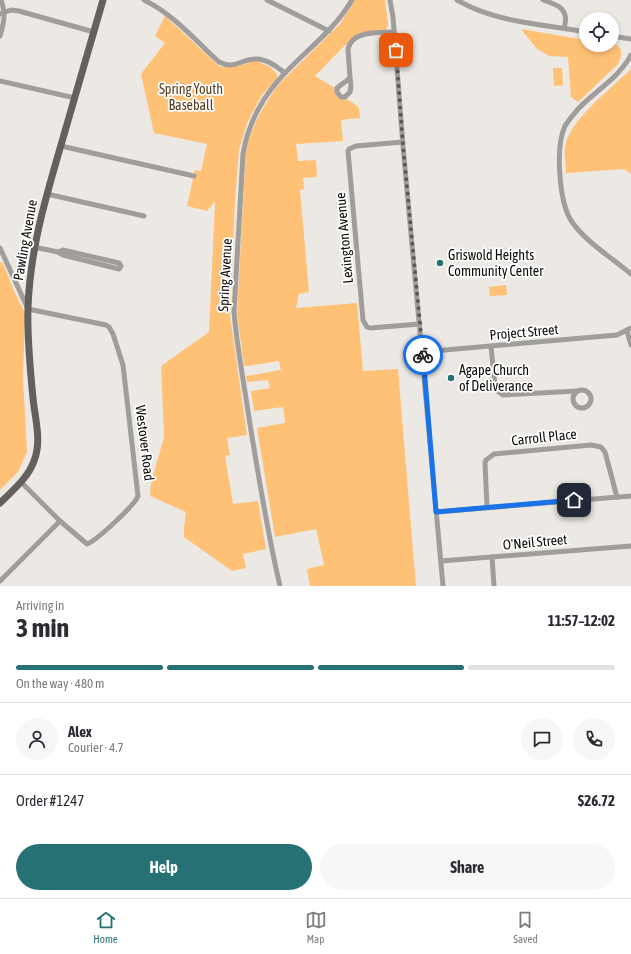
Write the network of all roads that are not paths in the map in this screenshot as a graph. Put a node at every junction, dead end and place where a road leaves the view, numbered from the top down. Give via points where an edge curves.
1 (1, 0) edge
2 (104, 0) edge
3 (144, 0) edge
4 (267, 0) edge
5 (352, 0) edge
6 (390, 0) edge
7 (457, 0) edge
8 (543, 0) edge
9 (3, 13) edge
10 (564, 28) junction
11 (329, 31) junction
12 (579, 31) edge
13 (94, 32) junction
14 (394, 32) junction
15 (0, 36) edge
16 (619, 37) edge
17 (631, 40) edge
18 (631, 55) edge
19 (285, 72) junction
20 (350, 78) dead end
21 (0, 81) edge
22 (75, 98) junction
23 (403, 142) junction
24 (61, 146) junction
25 (194, 176) dead end
26 (46, 194) junction
27 (144, 216) dead end
28 (34, 247) junction
29 (0, 248) edge
30 (58, 252) junction
31 (2, 257) edge
32 (631, 274) edge
33 (28, 309) junction
34 (420, 324) junction
35 (629, 330) edge
36 (631, 345) edge
37 (491, 347) junction
38 (422, 352) junction
39 (576, 391) dead end
40 (21, 482) junction
41 (631, 496) edge
42 (617, 497) junction
43 (0, 503) edge
44 (487, 507) junction
45 (436, 512) junction
46 (60, 521) junction
47 (631, 546) edge
48 (492, 557) junction
49 (441, 561) junction
50 (1, 584) edge
51 (280, 586) edge
52 (443, 586) edge
53 (494, 586) edge

1 - 9 street
2 - 13 main road, Pawling Avenue
3 - 19 street via 171,17 219,62 237,65 261,59
4 - 11 street
5 - 11 street, Spring Avenue
6 - 14 street
7 - 10 street via 493,16
8 - 10 street via 562,9 566,15
9 - 13 street via 11,10 20,11
9 - 15 street via 5,18
10 - 12 street
11 - 19 street, Spring Avenue
13 - 22 main road, Pawling Avenue
14 - 20 street via 368,33 353,40 348,49
14 - 23 street
16 - 17 street
18 - 32 street via 615,76 578,109 565,126 559,157 563,202 572,222 587,238
19 - 51 street, Spring Avenue via 267,94 245,144 234,312 255,458
21 - 22 street
22 - 24 main road, Pawling Avenue
23 - 34 street
23 - 34 street, Lexington Avenue via 356,146 350,149 348,155 365,325 374,328
24 - 25 street
24 - 26 main road, Pawling Avenue
26 - 27 street
26 - 28 main road, Pawling Avenue
28 - 30 street
28 - 33 main road, Pawling Avenue
29 - 31 street
30 - 30 street via 120,268 121,266 119,263 63,250
31 - 33 street
33 - 40 main road, Pawling Avenue via 32,388 38,440 34,461
33 - 46 street, Westover Road via 106,325 113,334 122,365 138,496 113,524 88,544
34 - 38 street
35 - 36 street
35 - 37 street, Project Street via 617,335
37 - 38 street, Project Street
37 - 39 street via 496,390 503,396
38 - 45 street
40 - 43 main road, Pawling Avenue
40 - 46 street
41 - 42 street
42 - 44 street
42 - 44 street, Carroll Place via 605,452 601,447 578,445 494,454 488,457 485,463
44 - 45 street
45 - 49 street
46 - 50 street
47 - 48 street, O'Neil Street
48 - 49 street, O'Neil Street
48 - 53 street
49 - 52 street

